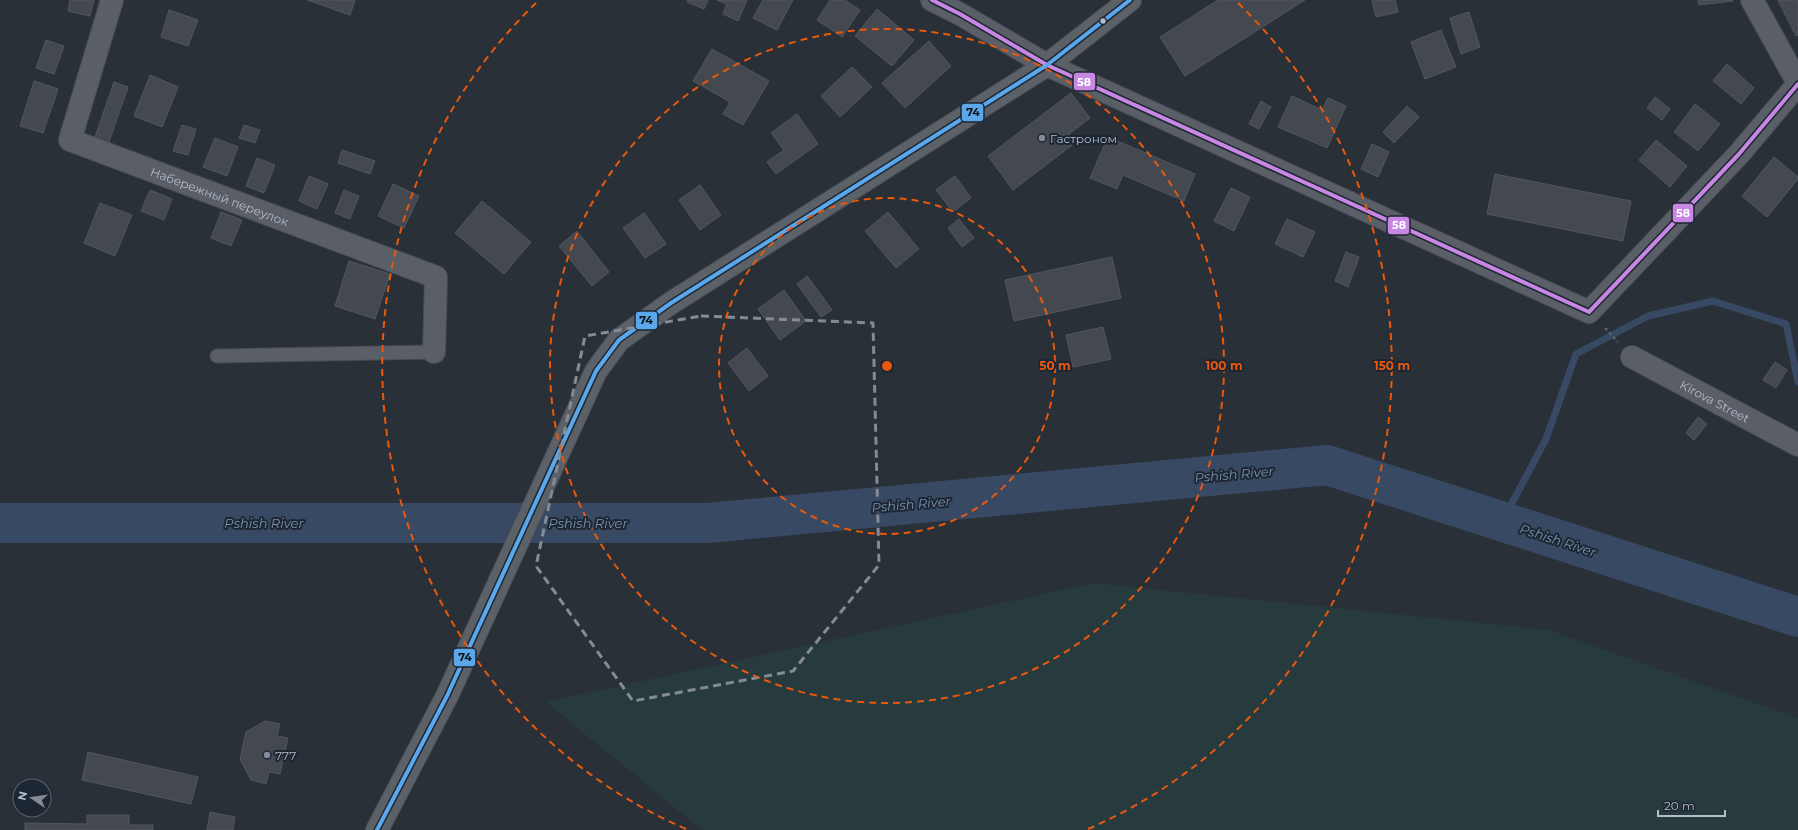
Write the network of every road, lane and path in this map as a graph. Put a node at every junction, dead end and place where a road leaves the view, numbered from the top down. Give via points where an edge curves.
1 (112, 0) edge
2 (932, 0) edge
3 (1130, 0) edge
4 (1752, 0) edge
5 (1047, 65) junction
6 (1798, 83) edge
7 (1589, 312) junction
8 (434, 352) joint
9 (217, 356) dead end
10 (1632, 357) joint
11 (1798, 445) edge
12 (377, 830) edge

1 - 8 street, Набережный переулок via 70,140 436,277
2 - 5 street
3 - 5 main road
4 - 6 street
5 - 7 street
5 - 12 main road via 672,302 619,340 596,371 447,696
6 - 7 street via 1739,154
7 - 10 path
8 - 9 lane
10 - 11 street, Kirova Street

